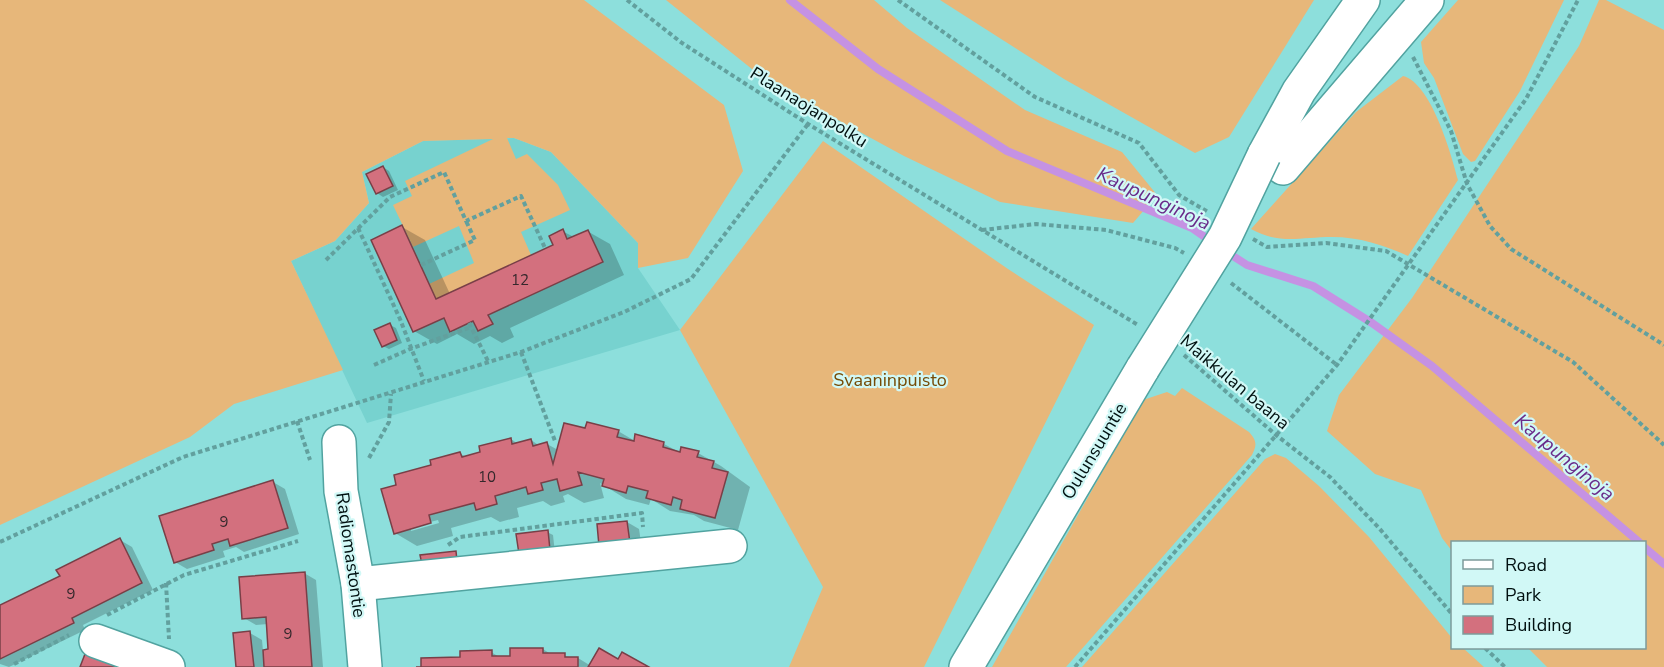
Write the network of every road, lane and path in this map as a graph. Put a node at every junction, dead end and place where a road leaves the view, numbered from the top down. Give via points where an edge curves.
1 (627, 0) edge
2 (898, 0) edge
3 (1363, 0) edge
4 (1427, 0) edge
5 (1578, 0) edge
6 (1397, 34) junction
7 (808, 124) junction
8 (1274, 162) junction
9 (1467, 184) junction
10 (466, 221) junction
11 (358, 228) junction
12 (1230, 230) junction
13 (545, 248) dead end
14 (326, 260) dead end
15 (421, 265) dead end
16 (1408, 266) junction
17 (1148, 331) dead end
18 (1664, 345) edge
19 (410, 349) junction
20 (1178, 349) dead end
21 (521, 352) junction
22 (488, 362) junction
23 (374, 365) dead end
24 (424, 381) junction
25 (1276, 435) junction
26 (555, 441) dead end
27 (339, 442) dead end
28 (1664, 445) edge
29 (298, 541) dead end
30 (0, 542) edge
31 (439, 546) dead end
32 (730, 546) dead end
33 (645, 554) junction
34 (166, 583) junction
35 (358, 584) junction
36 (1451, 613) edge
37 (91, 630) junction
38 (1486, 649) edge
39 (169, 655) edge
40 (14, 664) dead end
41 (365, 667) edge
42 (966, 667) edge
43 (1075, 667) edge
44 (1505, 667) edge

1 - 7 path, Plaanaojanpolku via 682,43
2 - 12 path via 1035,97 1139,143 1179,195
3 - 8 main road, Oulunsuuntie via 1299,91
4 - 6 main road, Oulunsuuntie
5 - 9 path via 1526,99
6 - 8 main road, Oulunsuuntie
6 - 9 path via 1420,68 1451,132
7 - 17 path, Plaanaojanpolku
7 - 21 path via 691,279 624,312
8 - 12 main road, Oulunsuuntie, bridge
9 - 16 path
9 - 18 path via 1490,226 1511,249
10 - 11 path via 444,172 390,197
10 - 13 path via 521,196
10 - 15 path via 475,240
11 - 14 path
11 - 19 path
12 - 16 path via 1267,247 1326,243 1386,251
12 - 42 main road, Oulunsuuntie, bridge via 1143,368
16 - 25 path via 1337,365
16 - 28 path via 1573,362
19 - 22 path via 470,325
19 - 23 path
19 - 24 path
20 - 25 path, Maikkulan baana
21 - 22 path
21 - 26 path
22 - 24 path
24 - 30 path via 183,457
25 - 36 path, Maikkulan baana via 1330,477
25 - 43 path
27 - 35 main road, Radiomastontie via 341,491
29 - 34 path via 184,574
31 - 33 path via 460,537 642,513
32 - 33 main road
33 - 35 main road
34 - 37 path
34 - 39 path
35 - 41 main road, Radiomastontie
37 - 39 main road
37 - 40 path
38 - 44 path

